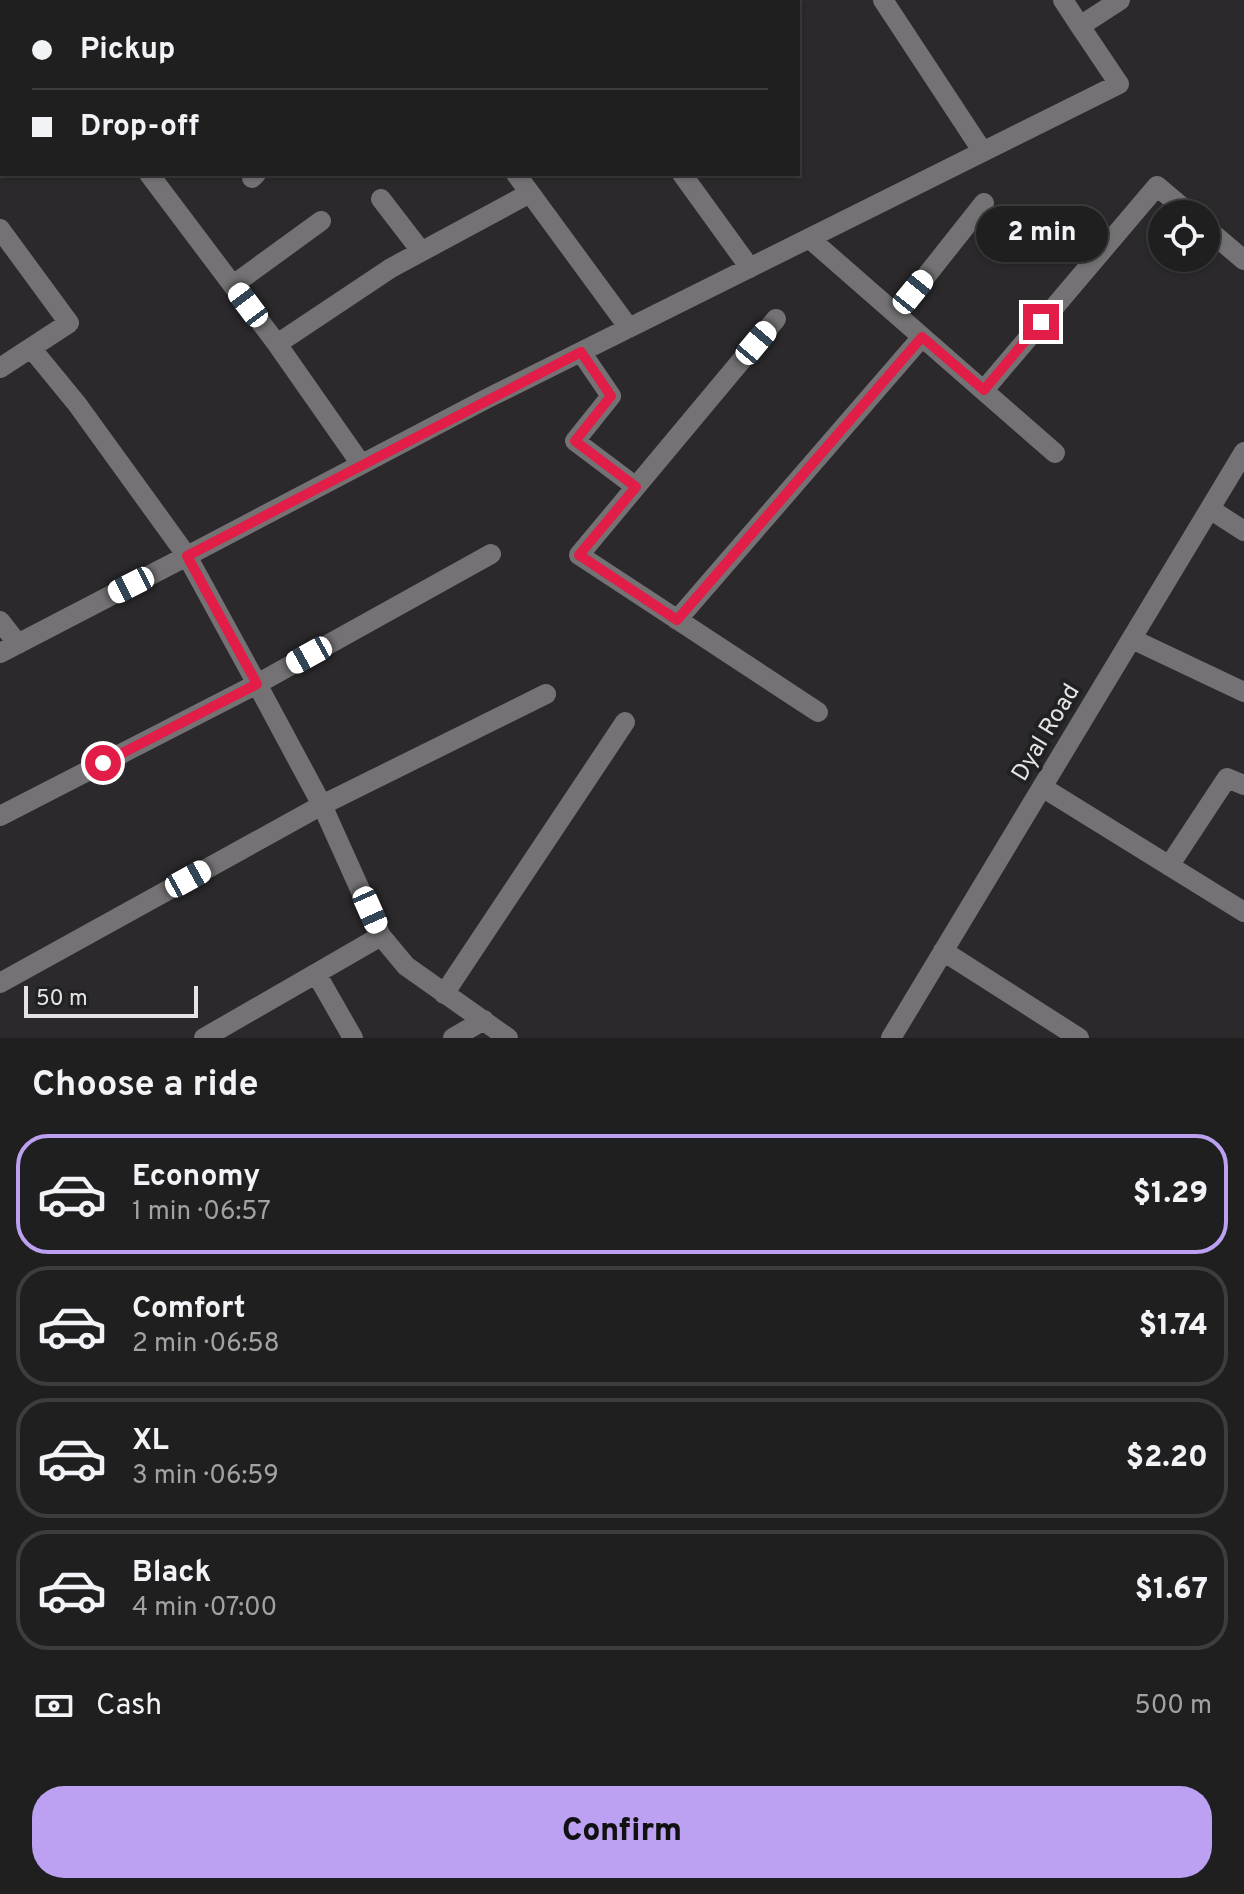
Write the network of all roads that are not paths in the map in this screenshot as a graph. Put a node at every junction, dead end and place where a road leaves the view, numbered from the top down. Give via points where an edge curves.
1 (883, 0) edge
2 (1063, 0) edge
3 (1120, 0) edge
4 (1080, 26) junction
5 (983, 152) junction
6 (151, 176) edge
7 (517, 176) edge
8 (683, 176) edge
9 (530, 193) junction
10 (381, 199) dead end
11 (1174, 200) edge
12 (984, 203) dead end
13 (321, 221) dead end
14 (0, 229) edge
15 (809, 238) junction
16 (1220, 240) edge
17 (421, 251) junction
18 (1244, 260) edge
19 (750, 268) junction
20 (233, 285) junction
21 (896, 314) junction
22 (776, 319) dead end
23 (629, 328) junction
24 (922, 337) junction
25 (277, 344) junction
26 (31, 348) junction
27 (581, 352) junction
28 (0, 368) edge
29 (984, 390) junction
30 (1244, 452) edge
31 (1055, 453) dead end
32 (361, 464) junction
33 (636, 487) junction
34 (1210, 509) junction
35 (1244, 531) edge
36 (491, 554) dead end
37 (187, 556) junction
38 (677, 620) junction
39 (0, 621) edge
40 (1132, 639) junction
41 (9, 648) edge
42 (257, 684) junction
43 (1244, 692) edge
44 (546, 694) dead end
45 (818, 712) dead end
46 (625, 722) dead end
47 (1244, 785) edge
48 (1042, 787) junction
49 (322, 805) junction
50 (0, 816) edge
51 (1169, 866) junction
52 (1244, 912) edge
53 (381, 936) junction
54 (943, 951) junction
55 (317, 975) junction
56 (0, 983) edge
57 (444, 994) junction
58 (484, 1020) junction
59 (214, 1036) edge
60 (353, 1038) edge
61 (453, 1038) edge
62 (508, 1038) edge
63 (891, 1038) edge
64 (1079, 1038) edge

1 - 5 street
2 - 4 street
3 - 4 street
4 - 5 street via 1119,84
5 - 15 street
6 - 20 street
7 - 9 street
8 - 19 street
9 - 17 street
9 - 23 street
10 - 17 street
11 - 29 street via 1157,186
12 - 21 street
13 - 20 street
14 - 26 street via 69,323
15 - 19 street
15 - 21 street
16 - 18 street
17 - 25 street
19 - 23 street
20 - 25 street
21 - 24 street
22 - 33 street
23 - 27 street
24 - 29 street
24 - 38 street
25 - 32 street
26 - 28 street
26 - 37 street
27 - 32 street
27 - 33 street via 611,396 575,441
29 - 31 street
30 - 34 street, Dyal Road
32 - 37 street
33 - 38 street via 579,555
34 - 35 street
34 - 40 street, Dyal Road
36 - 42 street
37 - 41 street
37 - 42 street
38 - 45 street
39 - 41 street
40 - 43 street
40 - 48 street, Dyal Road
42 - 49 street
42 - 50 street
44 - 49 street
46 - 57 street
47 - 51 street via 1227,778
48 - 51 street
48 - 54 street, Dyal Road
49 - 53 street
49 - 56 street
51 - 52 street
53 - 55 street
53 - 57 street via 406,966
54 - 63 street, Dyal Road
54 - 64 street
55 - 59 street
55 - 60 street
57 - 58 street
58 - 61 street
58 - 62 street

